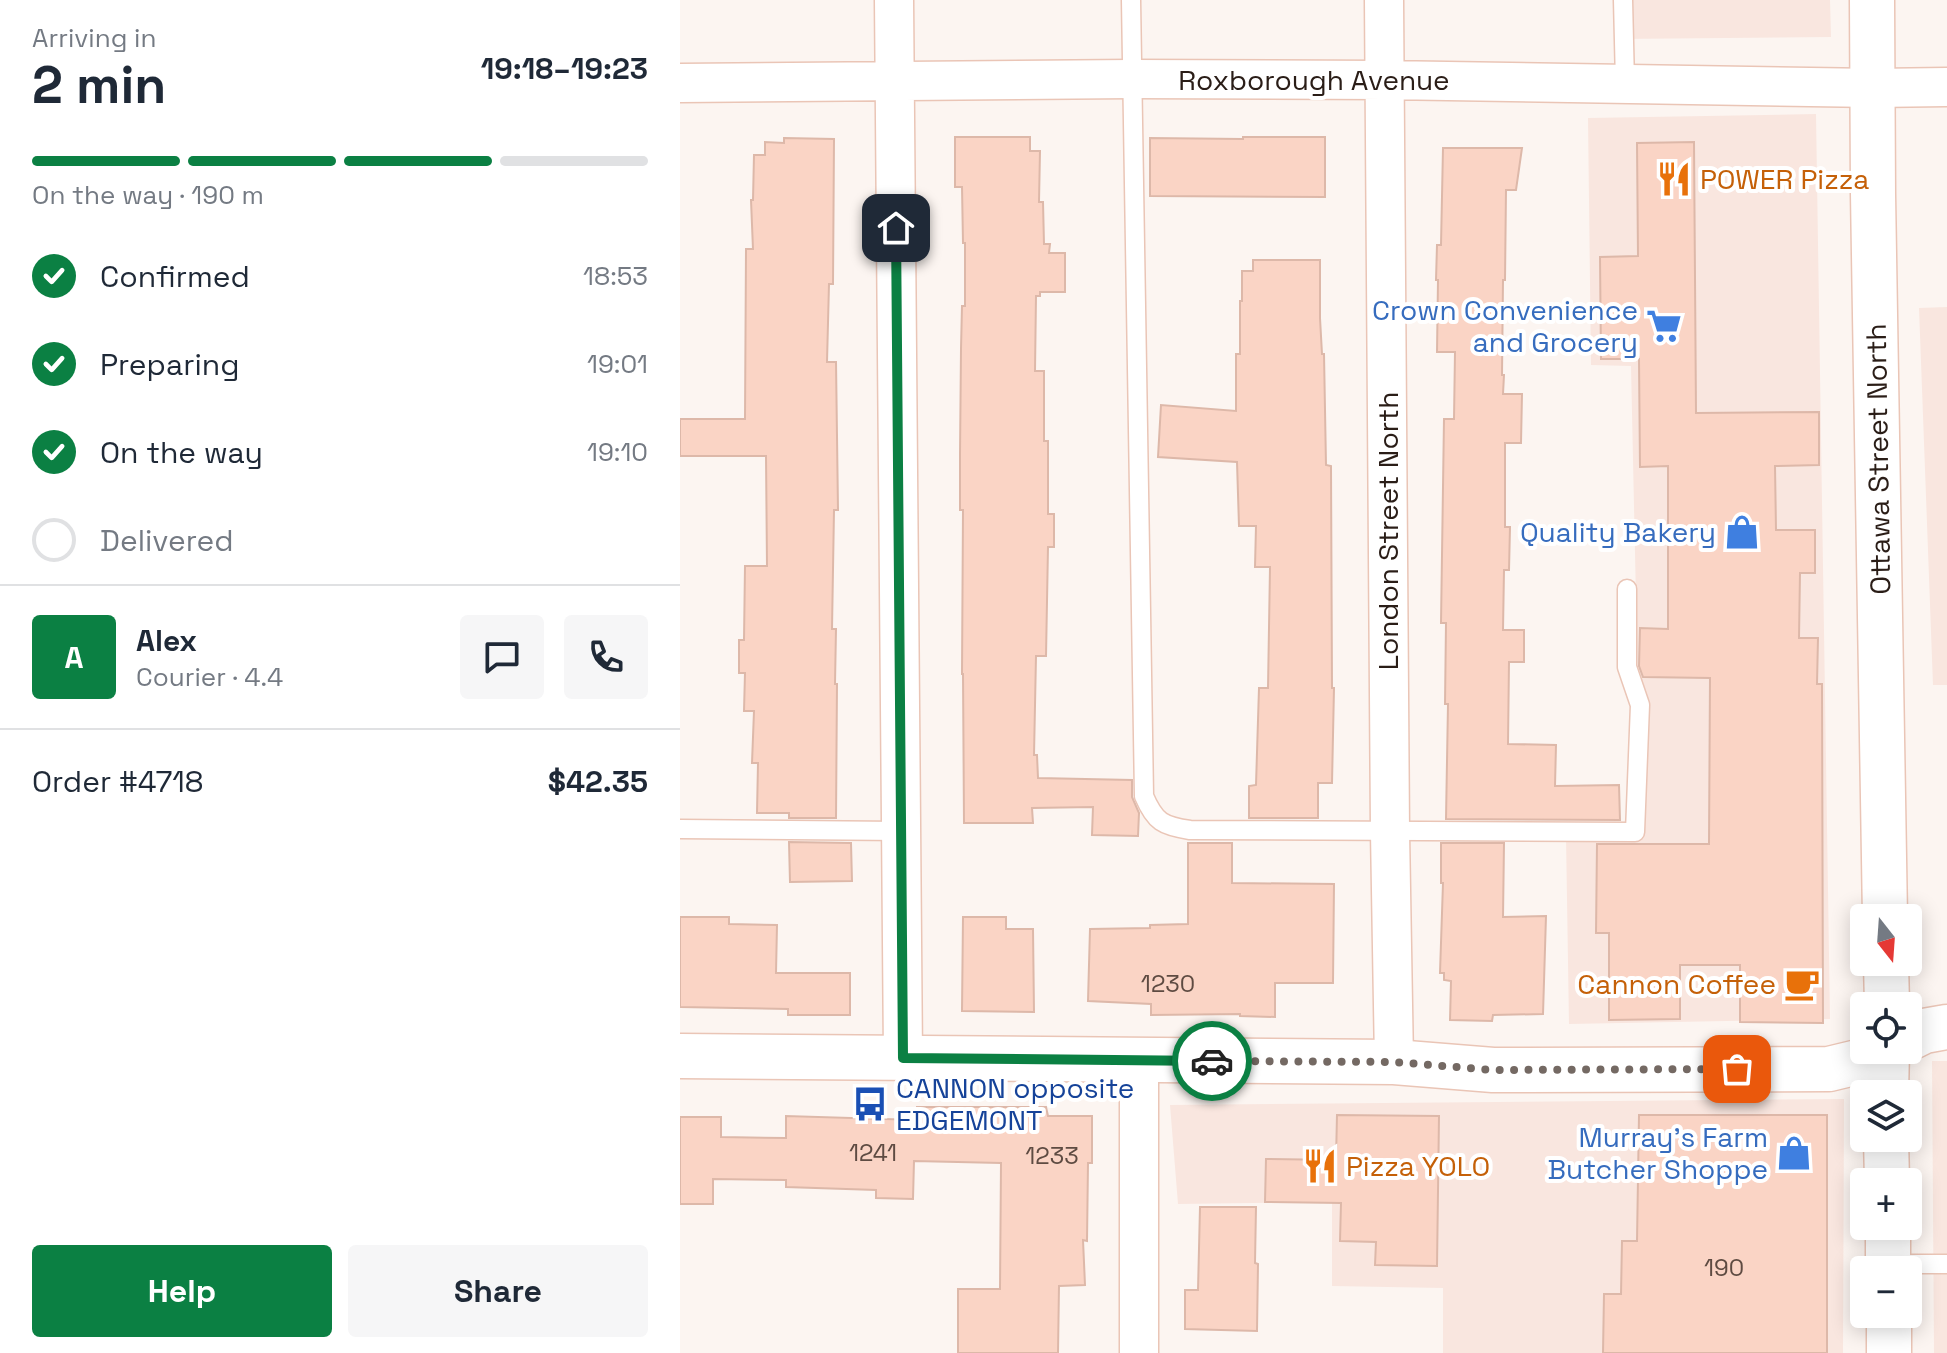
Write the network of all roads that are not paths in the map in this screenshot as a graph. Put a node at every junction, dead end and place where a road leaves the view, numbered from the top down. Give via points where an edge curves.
1 (894, 0) edge
2 (1131, 0) edge
3 (1384, 0) edge
4 (1623, 0) edge
5 (1872, 0) edge
6 (1132, 79) junction
7 (1385, 80) junction
8 (894, 82) junction
9 (680, 83) edge
10 (1625, 83) junction
11 (1947, 87) edge
12 (1874, 88) junction
13 (1627, 589) dead end
14 (680, 829) edge
15 (901, 831) junction
16 (1390, 832) junction
17 (1885, 904) edge
18 (1947, 1027) edge
19 (1922, 1032) edge
20 (680, 1056) edge
21 (903, 1058) junction
22 (1139, 1061) junction
23 (1394, 1062) junction
24 (1850, 1064) edge
25 (1888, 1253) edge
26 (1947, 1264) edge
27 (1889, 1328) edge
28 (1139, 1353) edge
29 (1889, 1353) edge

1 - 8 street
2 - 6 lane
3 - 7 street, London Street North
4 - 10 lane
5 - 12 street, Ottawa Street North
6 - 7 street, Roxborough Avenue
6 - 8 street, Roxborough Avenue
6 - 16 lane via 1144,796 1152,814 1167,826 1190,830
7 - 10 street, Roxborough Avenue
7 - 16 street, London Street North
8 - 9 street, Roxborough Avenue
8 - 15 street
10 - 12 street, Roxborough Avenue
11 - 12 street, Roxborough Avenue
12 - 17 street, Ottawa Street North
13 - 16 lane via 1627,667 1640,705 1635,832
14 - 15 lane
15 - 21 street
16 - 23 street, London Street North
18 - 19 street
20 - 21 street
21 - 22 street
22 - 23 street
22 - 28 street
23 - 24 street via 1493,1070 1829,1069
25 - 26 lane
27 - 29 street

